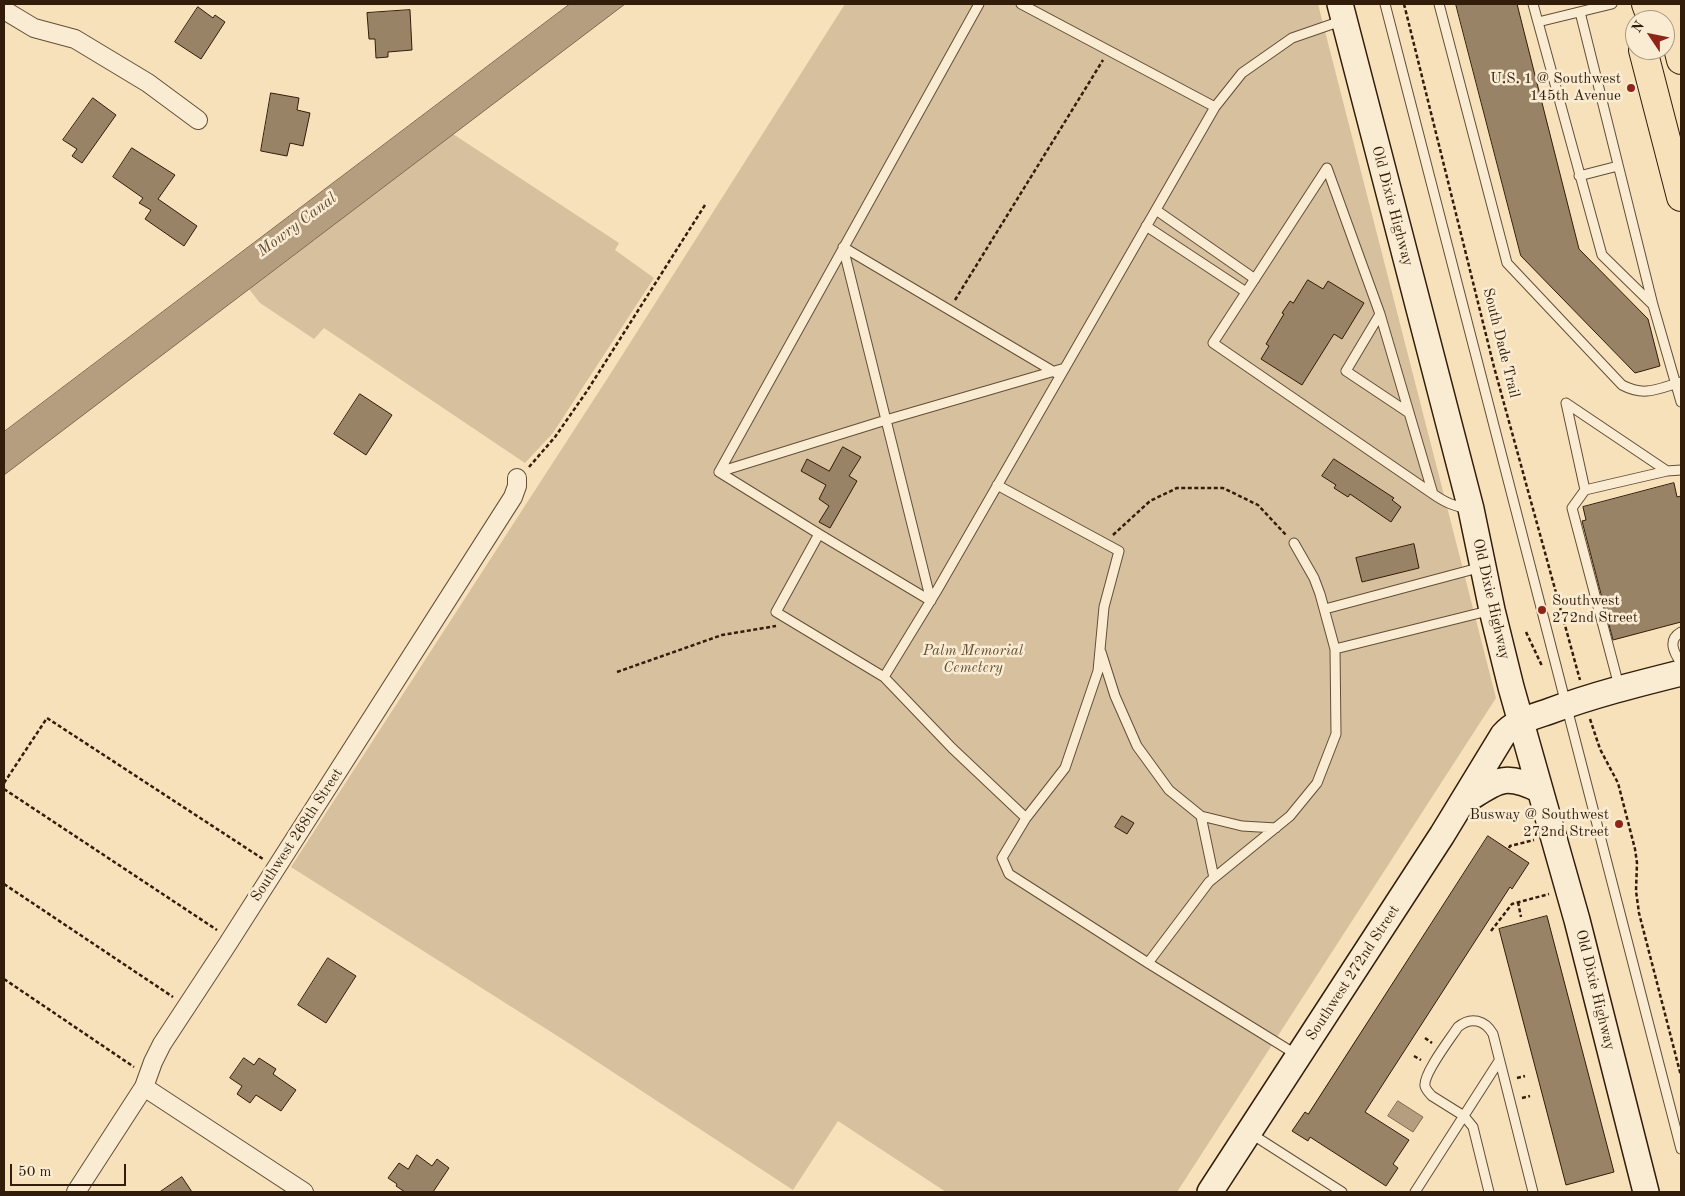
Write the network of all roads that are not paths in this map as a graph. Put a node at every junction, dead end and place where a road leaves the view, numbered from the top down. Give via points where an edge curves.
1 (979, 4) edge
2 (1021, 4) edge
3 (1385, 4) edge
4 (1439, 4) edge
5 (1533, 4) edge
6 (1612, 4) edge
7 (1667, 4) edge
8 (4, 10) edge
9 (1342, 12) edge
10 (1580, 12) junction
11 (1538, 22) junction
12 (1676, 55) edge
13 (1646, 60) edge
14 (1215, 107) junction
15 (198, 120) dead end
16 (1681, 131) edge
17 (1618, 166) junction
18 (1579, 176) junction
19 (1681, 197) edge
20 (1156, 210) junction
21 (1146, 226) junction
22 (843, 247) junction
23 (1255, 279) junction
24 (1246, 292) junction
25 (1653, 305) junction
26 (1380, 314) junction
27 (1060, 372) junction
28 (1679, 383) edge
29 (1681, 402) edge
30 (1409, 413) junction
31 (886, 420) junction
32 (1681, 470) edge
33 (1667, 471) junction
34 (719, 472) junction
35 (517, 478) road end
36 (997, 486) junction
37 (1585, 490) junction
38 (1434, 494) junction
39 (1471, 509) junction
40 (818, 534) junction
41 (1294, 543) road end
42 (1484, 566) junction
43 (931, 601) junction
44 (1325, 608) junction
45 (1492, 610) junction
46 (1681, 632) edge
47 (1100, 648) junction
48 (1335, 649) junction
49 (1681, 663) edge
50 (1681, 673) edge
51 (884, 677) junction
52 (1619, 689) junction
53 (1566, 705) junction
54 (1521, 721) junction
55 (1540, 790) junction
56 (1461, 803) junction
57 (1201, 816) junction
58 (1026, 818) junction
59 (1276, 828) junction
60 (1214, 878) junction
61 (1148, 964) junction
62 (1299, 1056) junction
63 (1499, 1061) junction
64 (146, 1082) junction
65 (1464, 1116) junction
66 (1250, 1132) junction
67 (1681, 1150) edge
68 (76, 1192) edge
69 (304, 1192) edge
70 (1210, 1192) edge
71 (1342, 1192) edge
72 (1415, 1192) edge
73 (1489, 1192) edge
74 (1533, 1192) edge
75 (1646, 1192) edge

1 - 22 lane
2 - 14 lane
3 - 53 lane
4 - 28 lane via 1506,263 1622,385 1644,392
5 - 11 lane
6 - 10 lane
7 - 12 highway
8 - 15 street via 34,28 75,39 148,83
9 - 14 lane via 1292,38 1242,73
9 - 39 street, Old Dixie Highway
10 - 11 lane
10 - 17 lane
11 - 18 lane
12 - 16 highway
13 - 19 highway
14 - 20 lane
17 - 18 lane
17 - 25 lane
18 - 25 lane via 1602,255
20 - 21 lane
20 - 23 lane
21 - 24 lane
21 - 27 lane
22 - 27 lane
22 - 31 lane
22 - 34 lane
23 - 24 lane
23 - 26 lane via 1327,168
24 - 38 lane via 1213,343
25 - 28 lane
26 - 30 lane
26 - 30 lane via 1346,371
27 - 31 lane
27 - 36 lane
28 - 29 lane
30 - 38 lane
31 - 34 lane
31 - 43 lane
32 - 33 lane
33 - 37 lane
33 - 37 lane via 1566,403
34 - 40 lane
35 - 64 street, Southwest 268th Street via 514,497 162,1044
36 - 43 lane
36 - 47 lane via 1119,551 1104,607
37 - 52 lane via 1572,508
38 - 39 lane via 1451,505
39 - 42 street, Old Dixie Highway
40 - 43 lane
40 - 51 lane via 776,612
41 - 44 lane via 1314,578
42 - 44 lane
42 - 45 street, Old Dixie Highway
43 - 51 lane
44 - 48 lane
45 - 48 lane
45 - 54 street, Old Dixie Highway
46 - 49 lane via 1675,636 1672,646
47 - 57 lane via 1137,746 1169,790
47 - 58 lane via 1098,671 1065,768
48 - 59 lane via 1336,734 1317,783
50 - 52 street, Southwest 272nd Street
51 - 58 lane
52 - 53 street, Southwest 272nd Street
53 - 54 street, Southwest 272nd Street
53 - 67 lane
54 - 55 street, Old Dixie Highway
54 - 56 street, Southwest 272nd Street via 1500,739
55 - 56 street via 1518,780 1502,780
55 - 75 street, Old Dixie Highway via 1577,920
56 - 62 street, Southwest 272nd Street
57 - 59 lane via 1242,826
57 - 60 lane
58 - 61 lane via 1002,858 1009,874
59 - 60 lane
60 - 61 lane
61 - 62 lane
62 - 66 street, Southwest 272nd Street
63 - 65 lane
63 - 65 lane via 1493,1034 1484,1023 1470,1020 1458,1027 1428,1074 1425,1086 1432,1096
63 - 74 lane
64 - 68 street, Southwest 268th Street
64 - 69 street
65 - 72 lane
65 - 73 lane via 1473,1127
66 - 70 street, Southwest 272nd Street
66 - 71 lane

